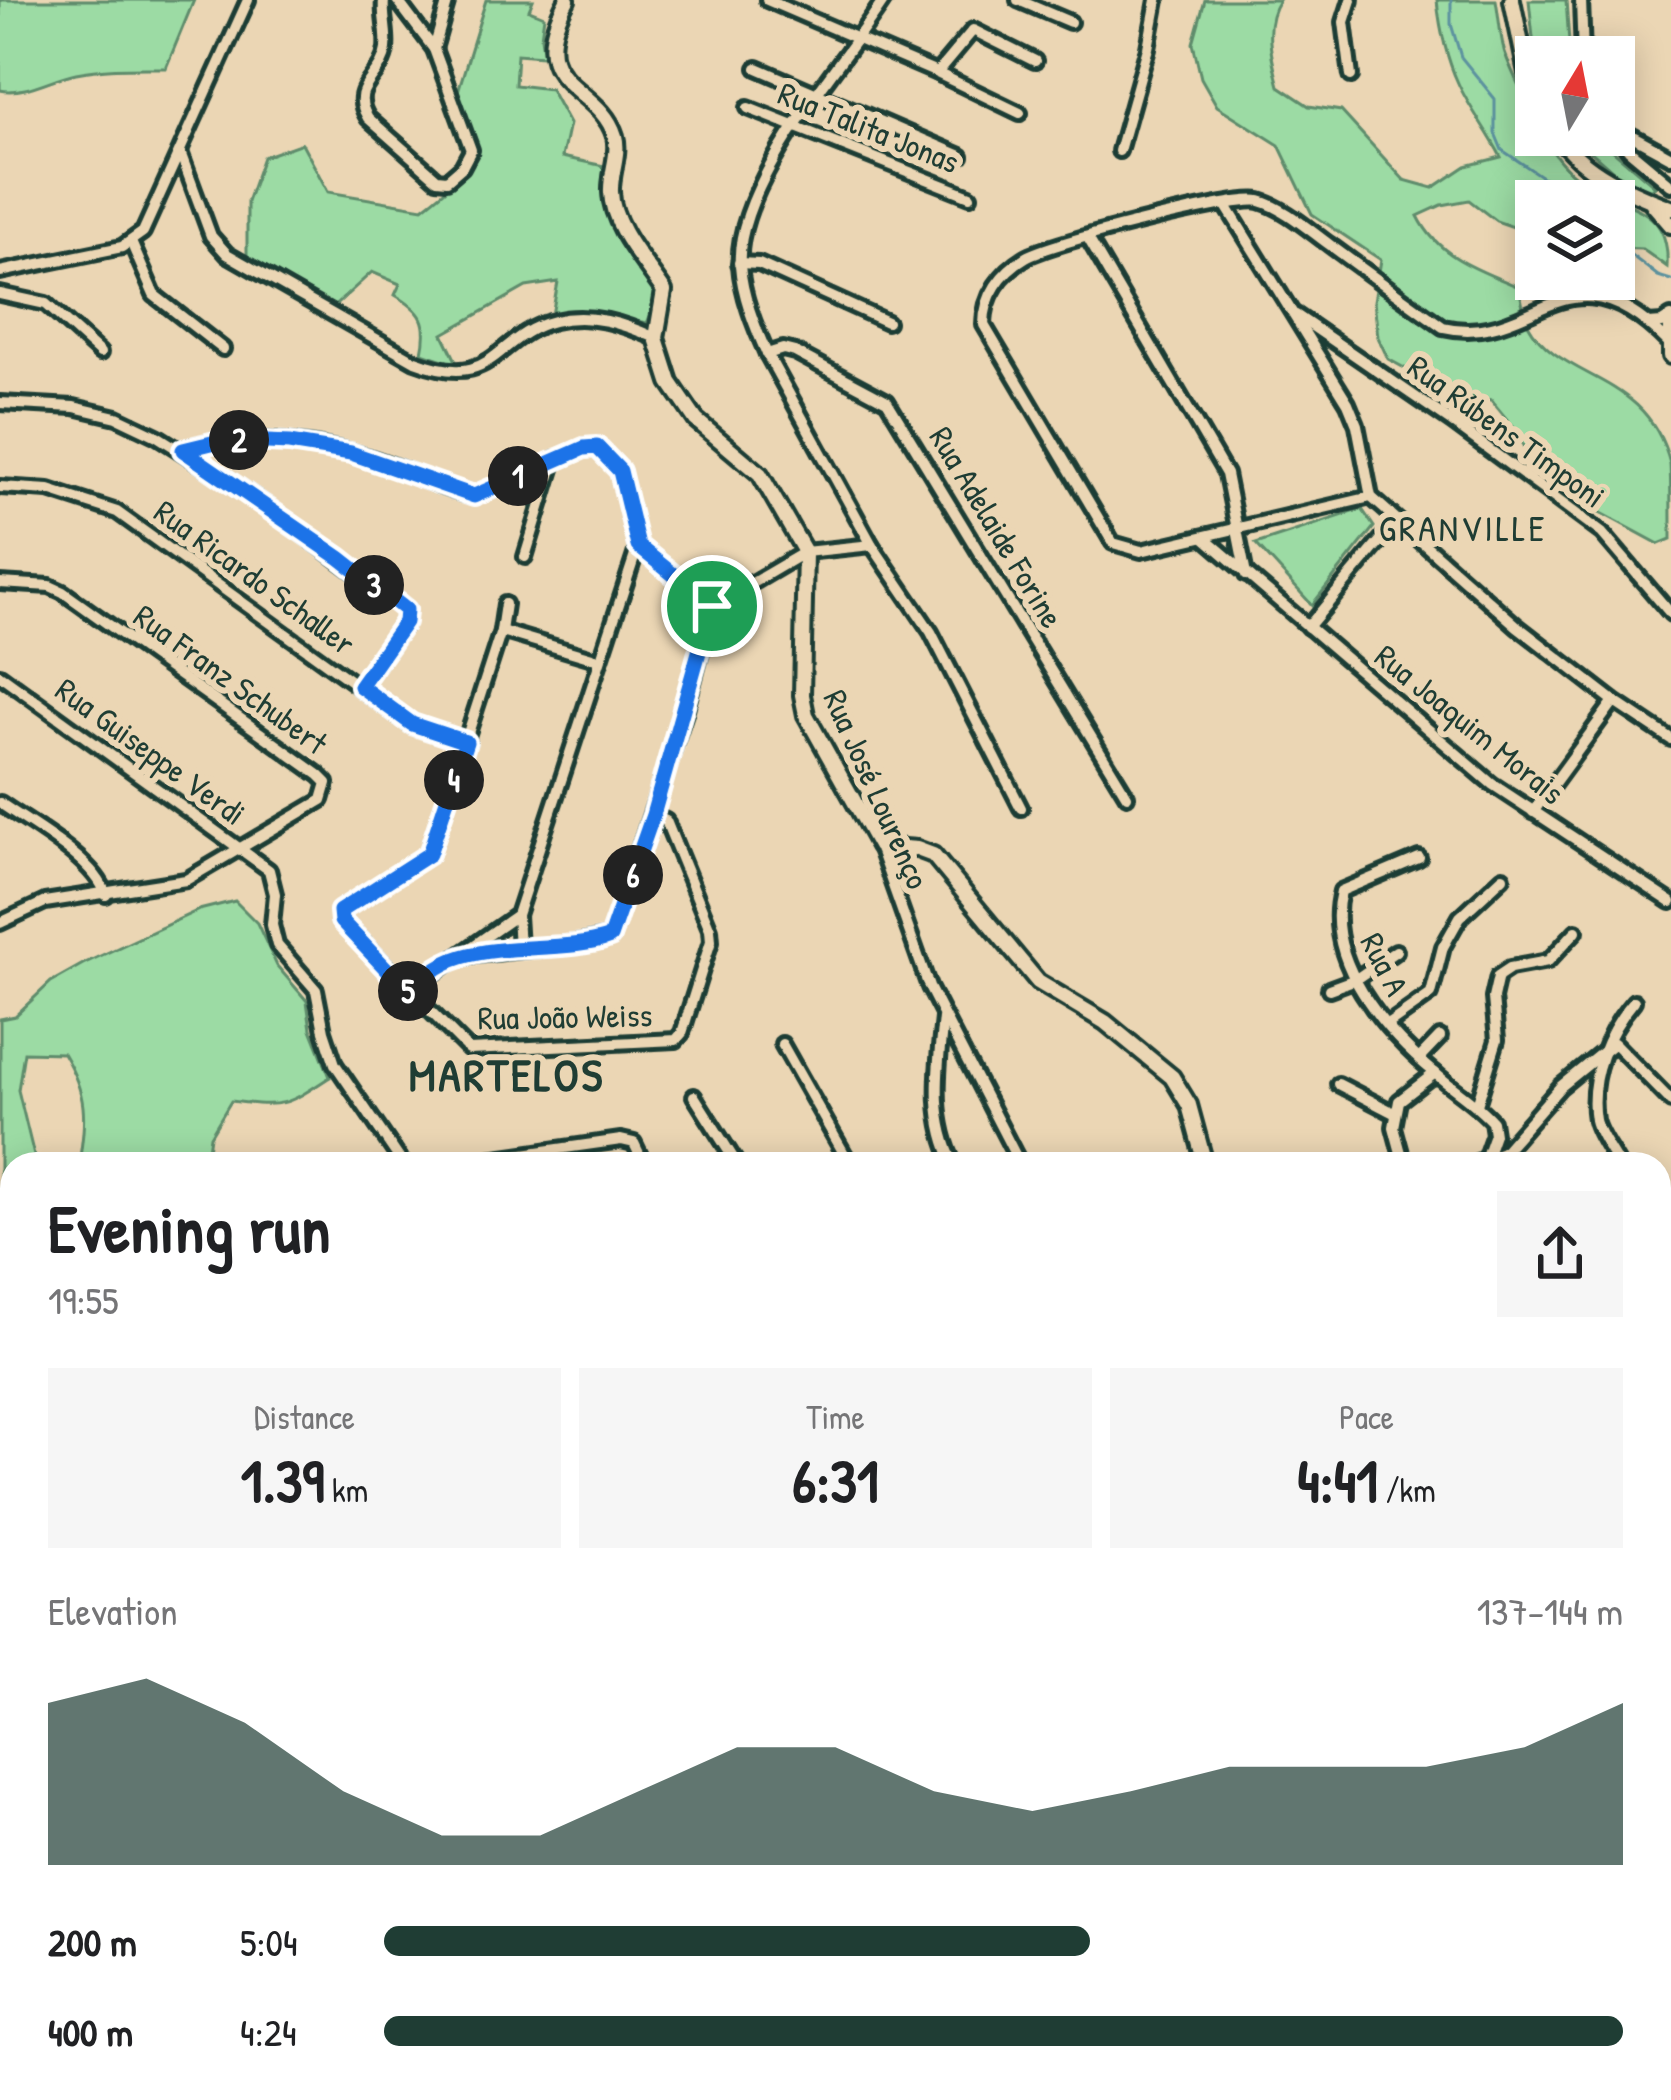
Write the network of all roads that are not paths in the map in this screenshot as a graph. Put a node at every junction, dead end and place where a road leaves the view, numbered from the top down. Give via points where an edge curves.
1 (248, 0) edge
2 (384, 0) edge
3 (397, 0) edge
4 (448, 0) edge
5 (567, 0) edge
6 (767, 0) edge
7 (884, 0) edge
8 (1018, 0) edge
9 (1156, 0) edge
10 (1351, 0) edge
11 (1512, 0) edge
12 (1581, 0) edge
13 (1070, 22) dead end
14 (1519, 36) edge
15 (1582, 36) edge
16 (857, 39) junction
17 (434, 49) junction
18 (1035, 61) dead end
19 (757, 68) dead end
20 (937, 73) junction
21 (1352, 76) dead end
22 (815, 92) junction
23 (748, 108) dead end
24 (1020, 113) dead end
25 (795, 125) junction
26 (1635, 139) edge
27 (180, 152) junction
28 (1118, 152) dead end
29 (1635, 155) edge
30 (961, 156) dead end
31 (1574, 156) edge
32 (1671, 158) edge
33 (1671, 185) edge
34 (970, 196) dead end
35 (1649, 200) junction
36 (1225, 204) junction
37 (1671, 208) edge
38 (1671, 225) edge
39 (1088, 238) junction
40 (131, 242) junction
41 (739, 263) junction
42 (0, 272) edge
43 (0, 294) edge
44 (1292, 312) junction
45 (1671, 316) edge
46 (887, 322) dead end
47 (1649, 324) junction
48 (1671, 326) edge
49 (656, 338) junction
50 (223, 349) dead end
51 (1670, 350) edge
52 (100, 352) dead end
53 (767, 354) junction
54 (0, 403) edge
55 (183, 450) junction
56 (555, 460) junction
57 (0, 487) edge
58 (1371, 497) junction
59 (1396, 522) junction
60 (1238, 528) junction
61 (1205, 538) junction
62 (872, 545) junction
63 (638, 546) junction
64 (805, 552) junction
65 (525, 557) dead end
66 (1246, 575) junction
67 (0, 583) edge
68 (505, 604) dead end
69 (712, 606) junction
70 (1671, 614) edge
71 (1308, 627) junction
72 (501, 631) junction
73 (598, 660) junction
74 (0, 675) edge
75 (360, 686) junction
76 (1614, 701) junction
77 (1671, 739) edge
78 (466, 742) junction
79 (1127, 796) dead end
80 (0, 803) edge
81 (1021, 808) dead end
82 (1533, 812) junction
83 (653, 815) junction
84 (879, 846) junction
85 (240, 848) junction
86 (1419, 859) dead end
87 (1503, 877) dead end
88 (106, 895) junction
89 (1671, 902) edge
90 (518, 914) junction
91 (0, 923) edge
92 (1576, 931) dead end
93 (487, 938) junction
94 (519, 948) junction
95 (1396, 951) dead end
96 (489, 952) junction
97 (457, 956) junction
98 (1356, 979) junction
99 (1329, 989) dead end
100 (414, 998) junction
101 (1634, 1000) dead end
102 (944, 1015) junction
103 (1387, 1025) junction
104 (1440, 1037) dead end
105 (782, 1043) dead end
106 (1609, 1047) junction
107 (1419, 1059) junction
108 (1435, 1073) junction
109 (1338, 1084) dead end
110 (694, 1096) dead end
111 (1671, 1101) edge
112 (1477, 1105) junction
113 (1396, 1114) junction
114 (395, 1152) edge
115 (537, 1152) edge
116 (638, 1152) edge
117 (729, 1152) edge
118 (838, 1152) edge
119 (949, 1152) edge
120 (1014, 1152) edge
121 (1202, 1152) edge
122 (1401, 1152) edge
123 (1484, 1152) edge
124 (1503, 1152) edge
125 (1611, 1152) edge

1 - 27 street
2 - 17 street via 386,52 361,90 362,108 443,180 471,150
3 - 17 street
4 - 17 street
5 - 49 street via 555,30 557,66 615,137 613,209 665,297
6 - 16 street
7 - 16 street
8 - 13 street
9 - 28 street
10 - 21 street via 1344,22
11 - 14 street
12 - 15 street
16 - 20 street
16 - 22 street
18 - 20 street via 973,30
19 - 22 street
20 - 24 street
22 - 25 street
22 - 30 street
23 - 25 street, Rua Talita Jonas
25 - 34 street, Rua Talita Jonas
25 - 41 street via 745,224
26 - 32 street
27 - 40 street
27 - 49 street via 211,236 227,254 415,361 471,369 548,322 586,317
29 - 33 street
31 - 35 street
35 - 37 street
35 - 38 street
36 - 39 street
36 - 44 street
36 - 47 street via 1257,200 1289,215 1443,328 1484,328 1572,296 1610,302
39 - 60 street via 1226,473
39 - 61 street via 1026,257 1007,272 992,289 984,325 1113,543 1141,551
40 - 42 street
40 - 50 street via 154,295
41 - 46 street via 759,264
41 - 53 street
43 - 52 street via 46,304
44 - 58 street via 1357,424
44 - 70 street, Rua Rúbens Timponi via 1602,533
45 - 47 street
47 - 51 street
48 - 51 street
49 - 64 street via 684,404 760,474
53 - 62 street
53 - 79 street, Rua Adelaide Forine via 795,352 887,401
54 - 55 street via 116,417
55 - 56 street via 224,440 314,447 383,461 474,496
55 - 75 street via 406,610
56 - 63 street via 584,448 607,454 620,471
56 - 65 street
57 - 75 street, Rua Ricardo Schaller via 80,496 117,512
58 - 59 street
58 - 60 street
59 - 71 street
59 - 76 street
60 - 61 street
60 - 66 street
61 - 66 street, Rua Joaquim Morais
62 - 64 street
62 - 81 street via 931,632
63 - 69 street
63 - 73 street
64 - 69 street
64 - 84 street, Rua José Lourenço via 806,715
66 - 71 street, Rua Joaquim Morais
67 - 85 street, Rua Franz Schubert via 63,592 327,783 322,800
68 - 72 street
69 - 83 street
71 - 82 street, Rua Joaquim Morais
72 - 73 street
72 - 78 street
73 - 90 street
74 - 85 street, Rua Guiseppe Verdi
75 - 78 street, Rua Ricardo Schaller via 412,724
76 - 77 street
76 - 82 street
78 - 100 street, Rua João Weiss via 429,854 340,911
80 - 88 street via 88,867
82 - 89 street, Rua Joaquim Morais
83 - 94 street via 610,937
83 - 100 street, Rua João Weiss via 666,821 710,929 680,1038 476,1052
84 - 102 street, Rua José Lourenço
84 - 121 street via 933,855 1038,982 1105,1022 1172,1077
85 - 88 street, Rua Guiseppe Verdi via 185,880
85 - 114 street via 269,870 277,945 316,990 335,1064
86 - 98 street, Rua A via 1341,891 1339,936
87 - 103 street via 1460,917 1431,994
88 - 91 street, Rua Guiseppe Verdi via 45,902
90 - 93 street
90 - 94 street
92 - 112 street via 1548,961 1498,976 1498,1040
93 - 96 street
93 - 97 street
94 - 96 street
95 - 98 street
96 - 97 street
97 - 100 street via 420,983
98 - 99 street
98 - 103 street, Rua A
101 - 106 street via 1613,1024
102 - 119 street via 935,1087
102 - 120 street, Rua José Lourenço
103 - 107 street, Rua A
104 - 107 street
105 - 118 street
106 - 111 street
106 - 124 street via 1560,1087
106 - 125 street via 1595,1122
107 - 108 street, Rua A
108 - 112 street, Rua A
108 - 113 street via 1399,1101
109 - 113 street
110 - 117 street
112 - 123 street via 1494,1134
113 - 122 street
115 - 116 street via 621,1140

